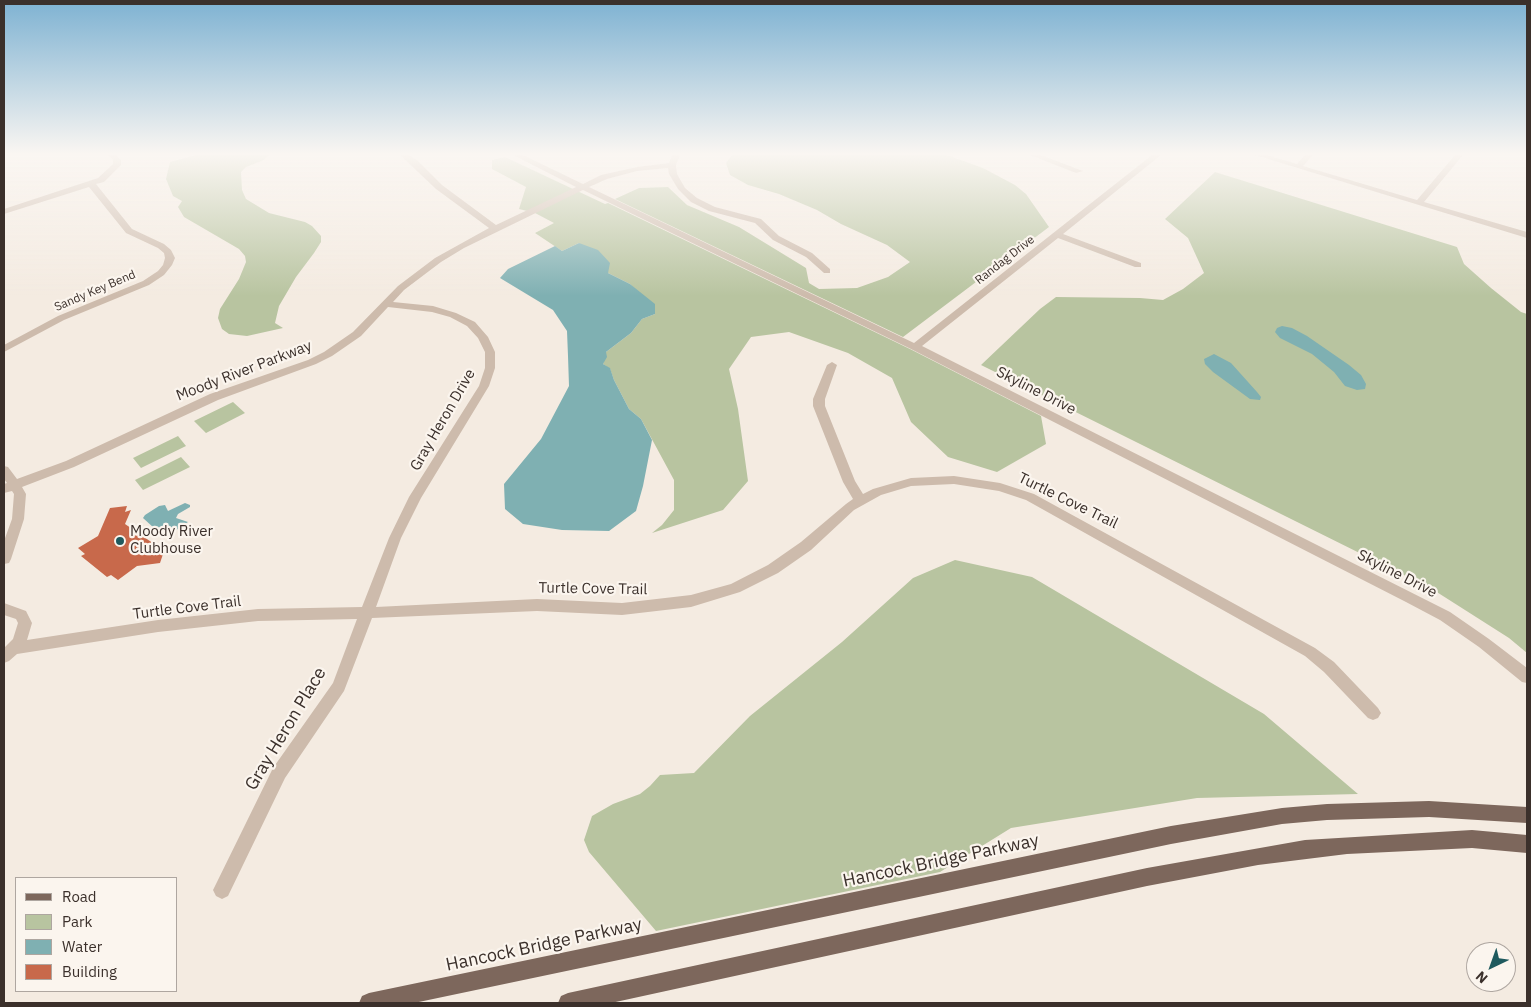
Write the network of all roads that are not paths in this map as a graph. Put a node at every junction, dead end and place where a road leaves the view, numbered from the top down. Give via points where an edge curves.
1 (35, 202) edge
2 (106, 202) edge
3 (459, 202) edge
4 (564, 202) edge
5 (614, 202) edge
6 (698, 202) edge
7 (1098, 202) edge
8 (1416, 202) edge
9 (1419, 203) joint
10 (4, 212) edge
11 (497, 230) junction
12 (1057, 235) junction
13 (1527, 235) edge
14 (1138, 265) dead end
15 (827, 271) dead end
16 (386, 304) junction
17 (915, 347) junction
18 (4, 349) edge
19 (832, 365) dead end
20 (4, 470) edge
21 (9, 487) edge
22 (860, 500) junction
23 (4, 559) edge
24 (4, 609) edge
25 (365, 613) junction
26 (8, 653) edge
27 (1527, 677) edge
28 (1373, 713) dead end
29 (1527, 816) edge
30 (1527, 844) edge
31 (222, 890) dead end
32 (369, 1003) edge
33 (568, 1003) edge

1 - 10 street
2 - 18 street, Sandy Key Bend via 129,231 168,252 167,265 146,283 61,318
3 - 11 street
4 - 11 street, Moody River Parkway via 542,214
5 - 17 street, Skyline Drive
6 - 15 street via 758,221 776,238 809,255
7 - 12 street, Randag Drive
8 - 9 street
9 - 13 street
11 - 16 street, Moody River Parkway via 438,260 401,288
12 - 14 street
12 - 17 street, Randag Drive
16 - 21 street, Moody River Parkway via 357,334 312,362 214,397 90,455
16 - 25 street, Gray Heron Drive via 433,309 471,324 483,337 490,352 490,368 484,386 415,497
17 - 27 street, Skyline Drive via 1411,598 1460,627
19 - 22 street via 819,406 849,482
20 - 21 street
21 - 23 street via 20,494 18,519
22 - 25 street, Turtle Cove Trail via 780,565 735,588 691,601 622,609 537,604
22 - 28 street, Turtle Cove Trail via 894,486 939,480 984,483 1023,494 1310,652
24 - 26 street via 21,615 24,623 24,631
25 - 26 street, Turtle Cove Trail via 258,615 158,626
25 - 31 street, Gray Heron Place via 339,686 279,773
29 - 32 main road, Hancock Bridge Parkway via 1429,809 1282,816 1171,835
30 - 33 main road via 1472,839 1330,846 1258,856 1147,877

